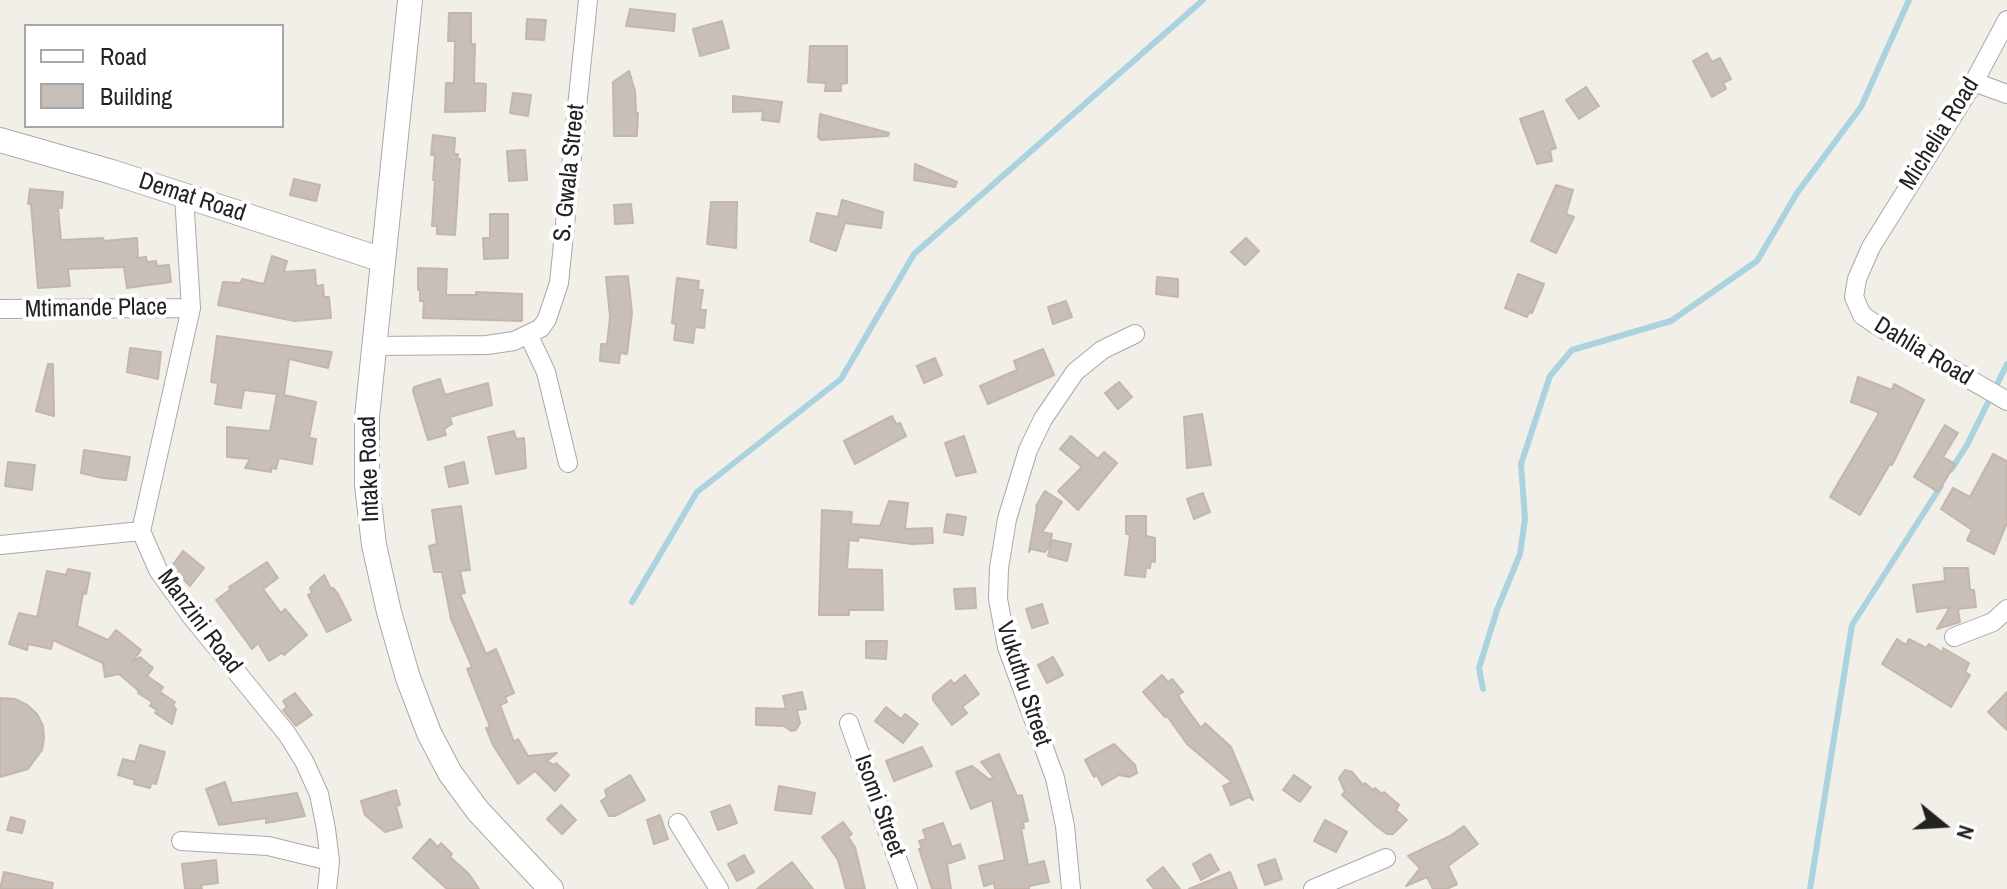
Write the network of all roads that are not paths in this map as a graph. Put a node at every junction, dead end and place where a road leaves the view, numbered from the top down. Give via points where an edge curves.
1 (410, 0) edge
2 (588, 0) edge
3 (2007, 20) edge
4 (1974, 82) junction
5 (2007, 94) edge
6 (0, 140) edge
7 (184, 196) junction
8 (1871, 247) joint
9 (383, 260) junction
10 (191, 308) junction
11 (0, 309) edge
12 (1135, 334) dead end
13 (529, 336) junction
14 (373, 346) junction
15 (2007, 401) edge
16 (568, 463) dead end
17 (141, 531) junction
18 (0, 545) edge
19 (2007, 609) edge
20 (1954, 637) dead end
21 (849, 723) dead end
22 (678, 823) dead end
23 (181, 841) dead end
24 (1386, 858) dead end
25 (330, 861) junction
26 (327, 889) edge
27 (551, 889) edge
28 (719, 889) edge
29 (908, 889) edge
30 (1071, 889) edge
31 (1313, 889) edge

1 - 9 street, Intake Road
2 - 13 street, S. Gwala Street via 559,283 547,319
3 - 4 street, Michelia Road
4 - 5 street
4 - 8 street, Michelia Road
6 - 7 street, Demat Road
7 - 9 street, Demat Road
7 - 10 street
8 - 15 street, Dahlia Road via 1854,297 1862,315
9 - 14 street, Intake Road
10 - 11 street, Mtimande Place
10 - 17 street
12 - 30 street, Vukuthu Street via 1102,350 1075,372 1043,419 1007,519 999,568 998,599 1007,647 1055,778
13 - 14 street via 487,345
13 - 16 street via 546,372
14 - 27 street, Intake Road via 367,485 377,559 408,678 450,773
17 - 18 street
17 - 25 street, Manzini Road via 166,582 304,761 319,794
19 - 20 street via 1993,622
21 - 29 street, Isomi Street
22 - 28 street
23 - 25 street via 268,846
24 - 31 street
25 - 26 street, Manzini Road

